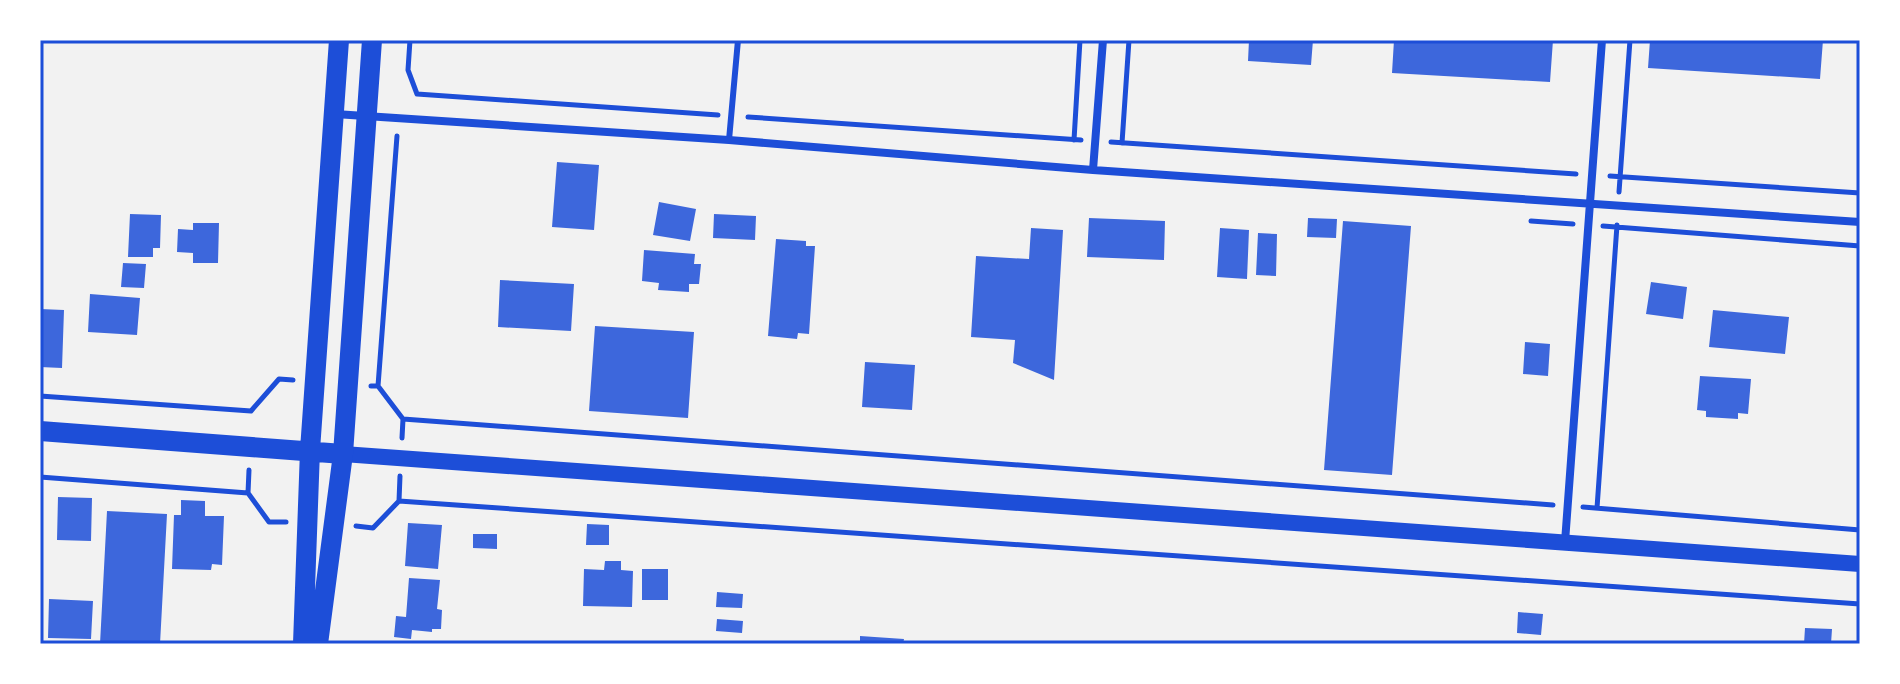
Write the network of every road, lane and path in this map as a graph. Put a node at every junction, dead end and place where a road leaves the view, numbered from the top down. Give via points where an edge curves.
1 (339, 40) edge
2 (372, 40) edge
3 (410, 40) edge
4 (738, 40) edge
5 (1080, 40) edge
6 (1103, 40) edge
7 (1129, 40) edge
8 (1602, 40) edge
9 (1630, 40) edge
10 (334, 114) junction
11 (730, 116) junction
12 (366, 117) junction
13 (398, 134) dead end
14 (729, 140) junction
15 (1074, 140) junction
16 (1095, 141) junction
17 (1122, 143) junction
18 (1093, 170) junction
19 (1592, 175) junction
20 (1621, 177) junction
21 (1860, 193) edge
22 (1590, 202) junction
23 (1618, 204) junction
24 (1521, 220) dead end
25 (1860, 222) edge
26 (1588, 225) junction
27 (1617, 227) junction
28 (1860, 246) edge
29 (315, 382) junction
30 (347, 384) junction
31 (378, 386) junction
32 (40, 396) edge
33 (40, 431) edge
34 (310, 450) junction
35 (343, 454) junction
36 (40, 477) edge
37 (1568, 506) junction
38 (1597, 508) junction
39 (308, 522) junction
40 (334, 523) junction
41 (1860, 530) edge
42 (1565, 542) junction
43 (1860, 564) edge
44 (1860, 604) edge
45 (303, 644) edge
46 (318, 644) edge

1 - 10 main road
2 - 12 main road
3 - 11 path via 408,70 417,94
4 - 11 lane
5 - 15 path
6 - 16 street
7 - 17 path
8 - 19 street
9 - 20 path
10 - 12 street
10 - 29 main road
11 - 14 lane
11 - 15 path
12 - 14 street
12 - 30 main road
13 - 31 path
14 - 18 street
15 - 16 path
16 - 17 path
16 - 18 street
17 - 19 path
18 - 22 street
19 - 20 path
19 - 22 street
20 - 21 path
20 - 23 path
22 - 23 street
22 - 26 street
23 - 25 street
23 - 27 path
24 - 26 path
26 - 27 path
26 - 37 street
27 - 28 path
27 - 38 path
29 - 32 path via 279,379 251,411
29 - 34 main road
30 - 31 path
30 - 35 main road
31 - 37 path via 403,419
33 - 34 main road
34 - 35 main road
34 - 39 main road
35 - 40 main road
35 - 42 main road
36 - 39 path via 248,493 269,522
37 - 38 path
37 - 42 street
38 - 41 path
39 - 45 main road
40 - 44 path via 373,528 399,501
40 - 46 main road
42 - 43 main road

